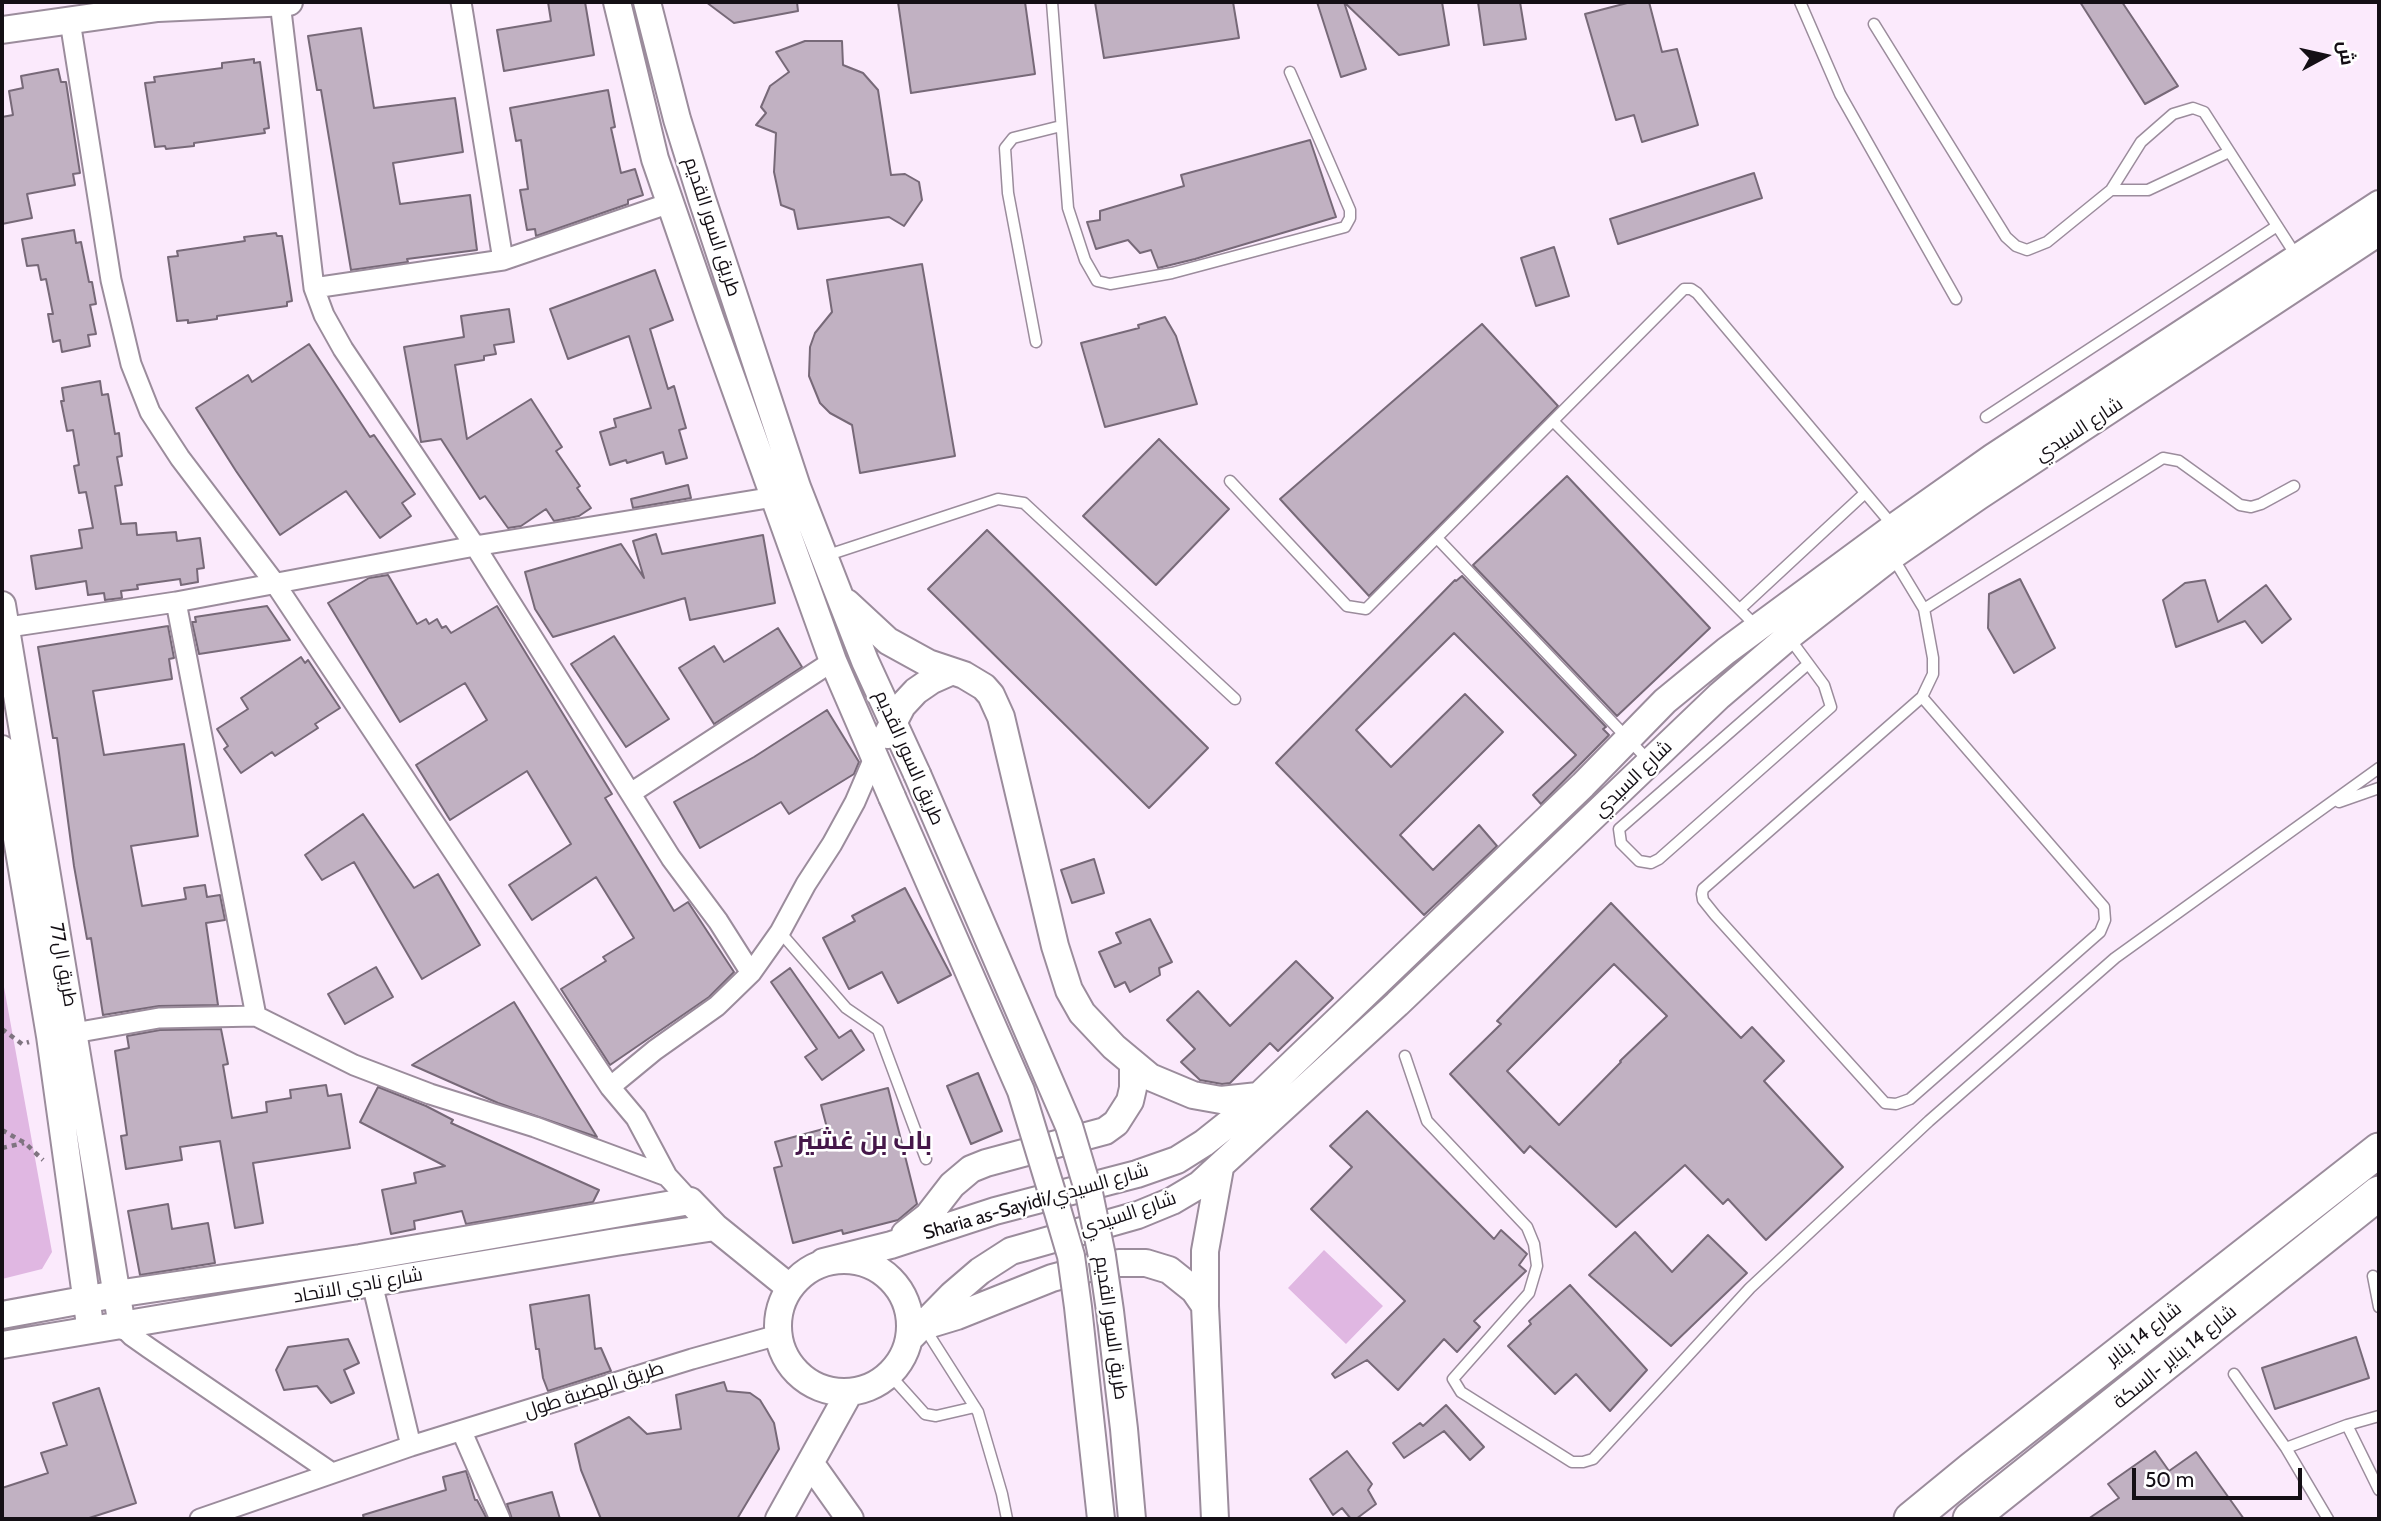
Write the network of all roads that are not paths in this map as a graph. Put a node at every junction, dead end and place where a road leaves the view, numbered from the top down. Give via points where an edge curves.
1 (283, 2) edge
2 (461, 2) edge
3 (617, 2) edge
4 (647, 2) edge
5 (1052, 2) edge
6 (1800, 2) edge
7 (70, 21) junction
8 (1874, 24) dead end
9 (2, 30) edge
10 (1290, 72) dead end
11 (1062, 126) junction
12 (2229, 152) junction
13 (2110, 190) junction
14 (670, 203) junction
15 (2379, 204) edge
16 (2277, 226) junction
17 (2379, 232) edge
18 (2297, 257) junction
19 (503, 260) junction
20 (314, 288) junction
21 (1956, 299) dead end
22 (1036, 342) dead end
23 (1986, 417) dead end
24 (1553, 422) junction
25 (1230, 481) dead end
26 (2294, 486) dead end
27 (786, 492) junction
28 (1866, 493) junction
29 (1894, 527) junction
30 (1437, 538) junction
31 (475, 546) junction
32 (824, 556) junction
33 (1892, 556) junction
34 (274, 582) junction
35 (838, 592) junction
36 (176, 602) junction
37 (1924, 608) junction
38 (1749, 618) junction
39 (3, 620) edge
40 (1788, 638) junction
41 (833, 661) junction
42 (1808, 664) junction
43 (950, 672) junction
44 (1922, 697) junction
45 (1235, 699) dead end
46 (893, 724) junction
47 (1628, 739) junction
48 (2, 749) edge
49 (874, 758) junction
50 (1650, 762) junction
51 (2379, 768) edge
52 (2379, 788) edge
53 (631, 793) junction
54 (2328, 806) junction
55 (1524, 842) junction
56 (1548, 861) junction
57 (780, 932) junction
58 (751, 972) junction
59 (256, 1016) junction
60 (74, 1033) junction
61 (1405, 1056) dead end
62 (1133, 1064) junction
63 (610, 1087) junction
64 (1258, 1096) junction
65 (1238, 1116) joint
66 (2379, 1150) edge
67 (926, 1158) dead end
68 (1220, 1168) junction
69 (667, 1176) junction
70 (2379, 1193) edge
71 (690, 1201) junction
72 (715, 1227) junction
73 (891, 1245) junction
74 (823, 1262) junction
75 (2373, 1276) dead end
76 (372, 1283) junction
77 (789, 1287) junction
78 (116, 1294) junction
79 (86, 1300) junction
80 (1205, 1306) junction
81 (2379, 1307) edge
82 (2, 1315) edge
83 (122, 1326) junction
84 (91, 1331) junction
85 (917, 1332) junction
86 (778, 1335) junction
87 (2, 1345) edge
88 (2234, 1374) dead end
89 (890, 1375) junction
90 (849, 1392) junction
91 (975, 1408) junction
92 (2379, 1416) edge
93 (2347, 1425) junction
94 (461, 1432) junction
95 (411, 1446) junction
96 (2286, 1448) junction
97 (811, 1464) junction
98 (332, 1473) junction
99 (2379, 1490) edge
100 (200, 1519) edge
101 (500, 1519) edge
102 (779, 1519) edge
103 (850, 1519) edge
104 (1007, 1519) edge
105 (1101, 1519) edge
106 (1132, 1519) edge
107 (1215, 1519) edge
108 (1911, 1519) edge
109 (1970, 1519) edge
110 (2328, 1519) edge

1 - 7 main road via 158,9
1 - 20 street
2 - 19 street
3 - 14 main road, طريق السور القديم
4 - 27 main road, طريق السور القديم
5 - 11 lane
6 - 21 lane via 1840,94
7 - 9 main road
7 - 34 street via 111,280 131,364 150,412 180,458
8 - 13 lane via 2006,237 2016,246 2027,250 2047,242
10 - 11 lane via 1350,210 1345,227 1172,273 1110,284 1097,281 1068,208
11 - 22 lane via 1013,138 1005,148 1008,193
12 - 13 lane via 2148,190
12 - 13 lane via 2204,112 2185,109 2141,142
12 - 16 lane
14 - 19 street
14 - 27 main road, طريق السور القديم
15 - 18 main road, شارع السيدي
16 - 18 lane
16 - 23 lane
17 - 33 main road, شارع السيدي
18 - 29 main road, شارع السيدي
19 - 20 street
20 - 31 street via 343,349
24 - 28 lane via 1684,289 1691,289
24 - 30 lane
24 - 38 lane
25 - 30 lane via 1347,606 1366,609
26 - 37 lane via 2262,505 2239,505 2179,461 2163,458
27 - 31 street
27 - 32 main road, طريق السور القديم
27 - 41 main road, طريق السور القديم
28 - 29 lane
28 - 38 lane
29 - 33 lane
29 - 38 main road, شارع السيدي
30 - 47 lane
31 - 34 street
31 - 53 street
32 - 35 main road, طريق السور القديم
32 - 45 lane via 998,499 1024,503
33 - 37 lane
33 - 40 main road, شارع السيدي
34 - 36 street
34 - 63 street
35 - 43 main road via 888,641
35 - 46 main road, طريق السور القديم
36 - 39 street
36 - 59 street
37 - 44 lane via 1933,674
38 - 47 main road, شارع السيدي
39 - 60 main road, طريق ال77
40 - 42 lane
40 - 50 main road, شارع السيدي via 1718,696
41 - 49 main road, طريق السور القديم
41 - 53 street
42 - 42 lane via 1619,830 1621,843 1639,862 1659,859 1831,707 1824,685
43 - 46 main road via 916,691
43 - 62 main road via 984,687 996,706 1069,990 1082,1013
44 - 44 lane via 1702,894 1714,915 1885,1103 1896,1104 1910,1099 2100,932 2105,920 2104,907
46 - 49 main road
46 - 106 main road, طريق السور القديم, bridge via 1064,1113 1089,1193 1110,1311
47 - 50 lane
47 - 55 main road, شارع السيدي
48 - 79 main road via 50,1036
49 - 57 street via 832,844
49 - 105 main road, طريق السور القديم, bridge via 1021,1091 1058,1212 1073,1269
50 - 56 main road, شارع السيدي
51 - 54 lane
52 - 54 lane
53 - 58 street
54 - 61 lane via 2115,958 1940,1112 1750,1288 1593,1459 1583,1462 1572,1462 1461,1392 1453,1379 1529,1293 1536,1266 1534,1244 1527,1227 1427,1121
55 - 56 main road
55 - 64 main road, شارع السيدي
56 - 68 main road, شارع السيدي
57 - 58 street
57 - 67 lane via 846,1008 877,1030
58 - 63 street via 717,1006
59 - 60 street via 159,1018
59 - 69 street via 354,1065
60 - 78 main road, طريق ال77
62 - 64 main road via 1150,1077 1193,1095 1221,1100
62 - 73 main road via 1130,1101 1116,1123 971,1169 928,1216
63 - 69 street via 636,1118
64 - 65 main road, شارع السيدي
65 - 73 main road, Sharia as-Sayidi/شارع السيدي via 1177,1160 995,1210
66 - 108 highway, شارع 14 يناير
68 - 80 main road via 1205,1251
68 - 85 main road, شارع السيدي via 1172,1201 1011,1251 952,1295
69 - 71 street
70 - 109 highway, شارع 14 يناير -السكة
71 - 72 main road
71 - 78 main road, شارع نادي الاتحاد
72 - 76 main road, شارع نادي الاتحاد
72 - 77 main road
73 - 74 main road, Sharia as-Sayidi/شارع السيدي
74 - 77 main road
74 - 85 main road via 867,1262 886,1273 901,1291
75 - 81 lane
76 - 83 main road, شارع نادي الاتحاد
76 - 95 street
77 - 86 main road via 779,1310
78 - 79 main road, شارع نادي الاتحاد
78 - 83 main road, طريق ال77
79 - 82 main road, شارع نادي الاتحاد
79 - 84 main road
80 - 85 main road via 1194,1290 1169,1270 1146,1263 1119,1263 1052,1278
80 - 107 main road
83 - 84 main road, شارع نادي الاتحاد
83 - 98 street
84 - 87 main road, شارع نادي الاتحاد
85 - 89 main road
85 - 91 lane
86 - 90 main road via 795,1371 811,1384
86 - 94 street, طريق الهضبة طول
88 - 96 lane
89 - 90 main road via 871,1387
89 - 91 lane via 925,1415
90 - 97 main road
91 - 104 lane
92 - 93 lane
93 - 96 lane
93 - 99 lane
94 - 95 street, طريق الهضبة طول
94 - 101 street
95 - 98 street, طريق الهضبة طول
96 - 110 lane
97 - 102 main road
97 - 103 main road
98 - 100 street, طريق الهضبة طول

